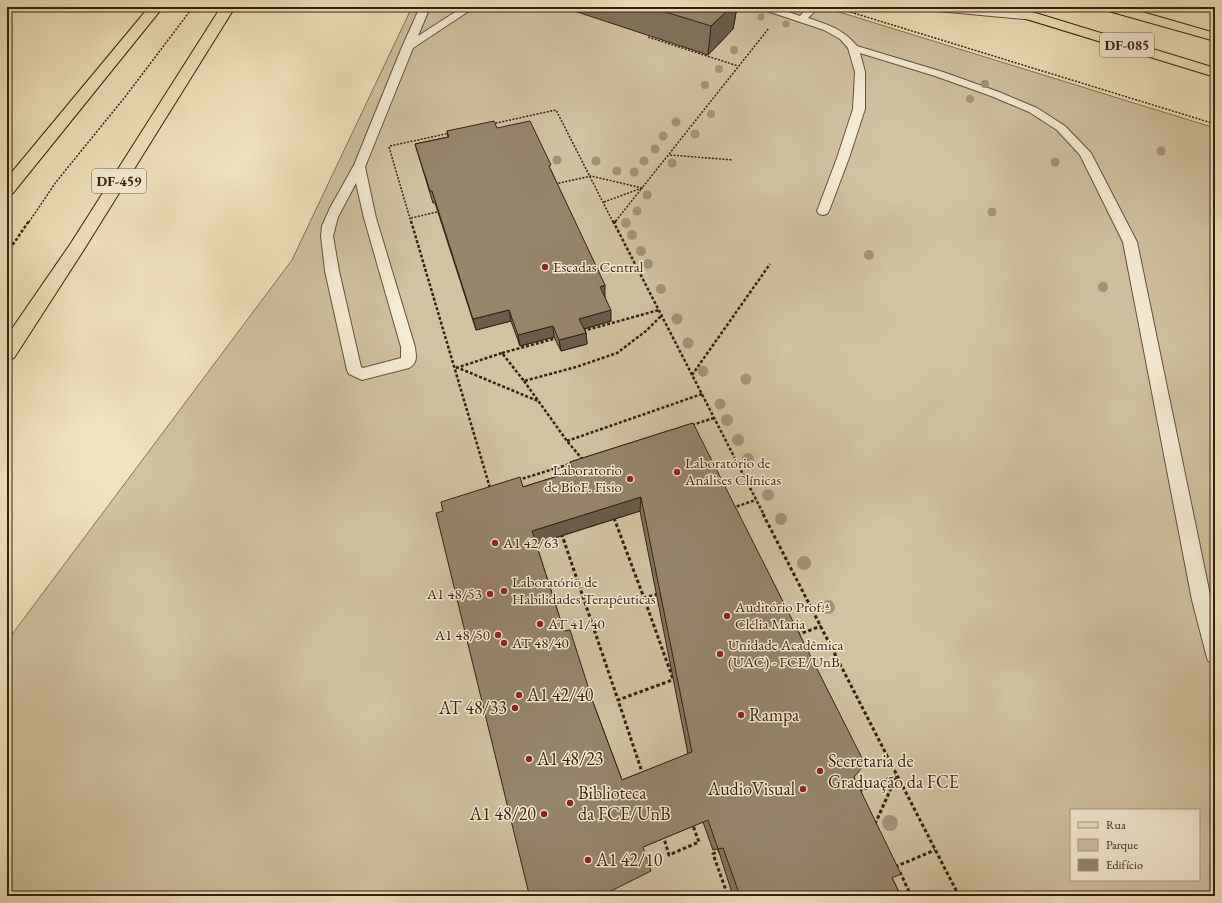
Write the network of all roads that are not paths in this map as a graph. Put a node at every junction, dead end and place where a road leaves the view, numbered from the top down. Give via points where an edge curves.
1 (156, 7) edge
2 (228, 7) edge
3 (425, 7) edge
4 (470, 7) edge
5 (766, 7) edge
6 (814, 7) edge
7 (927, 7) edge
8 (1002, 7) edge
9 (1110, 7) edge
10 (1039, 18) junction
11 (802, 19) junction
12 (1182, 27) junction
13 (1215, 37) edge
14 (407, 48) junction
15 (853, 48) junction
16 (1162, 56) junction
17 (1215, 73) edge
18 (359, 166) junction
19 (7, 189) edge
20 (823, 211) dead end
21 (7, 352) edge
22 (1215, 654) edge

1 - 19 main road
2 - 21 main road, DF-459 via 77,247
3 - 14 lane
4 - 14 lane
5 - 11 lane
6 - 11 lane
7 - 10 lane
8 - 10 main road, DF-085
9 - 12 main road, DF-085
10 - 16 main road, DF-085
11 - 15 lane via 837,33
12 - 13 main road, DF-085
12 - 16 main road via 1161,38
14 - 18 lane
15 - 20 lane via 860,72 859,109
15 - 22 lane via 938,74 1033,110 1061,128 1085,153 1130,242 1201,600
16 - 17 main road, DF-085
18 - 18 lane via 332,217 327,236 332,271 354,370 362,374 409,361 408,347 370,218

